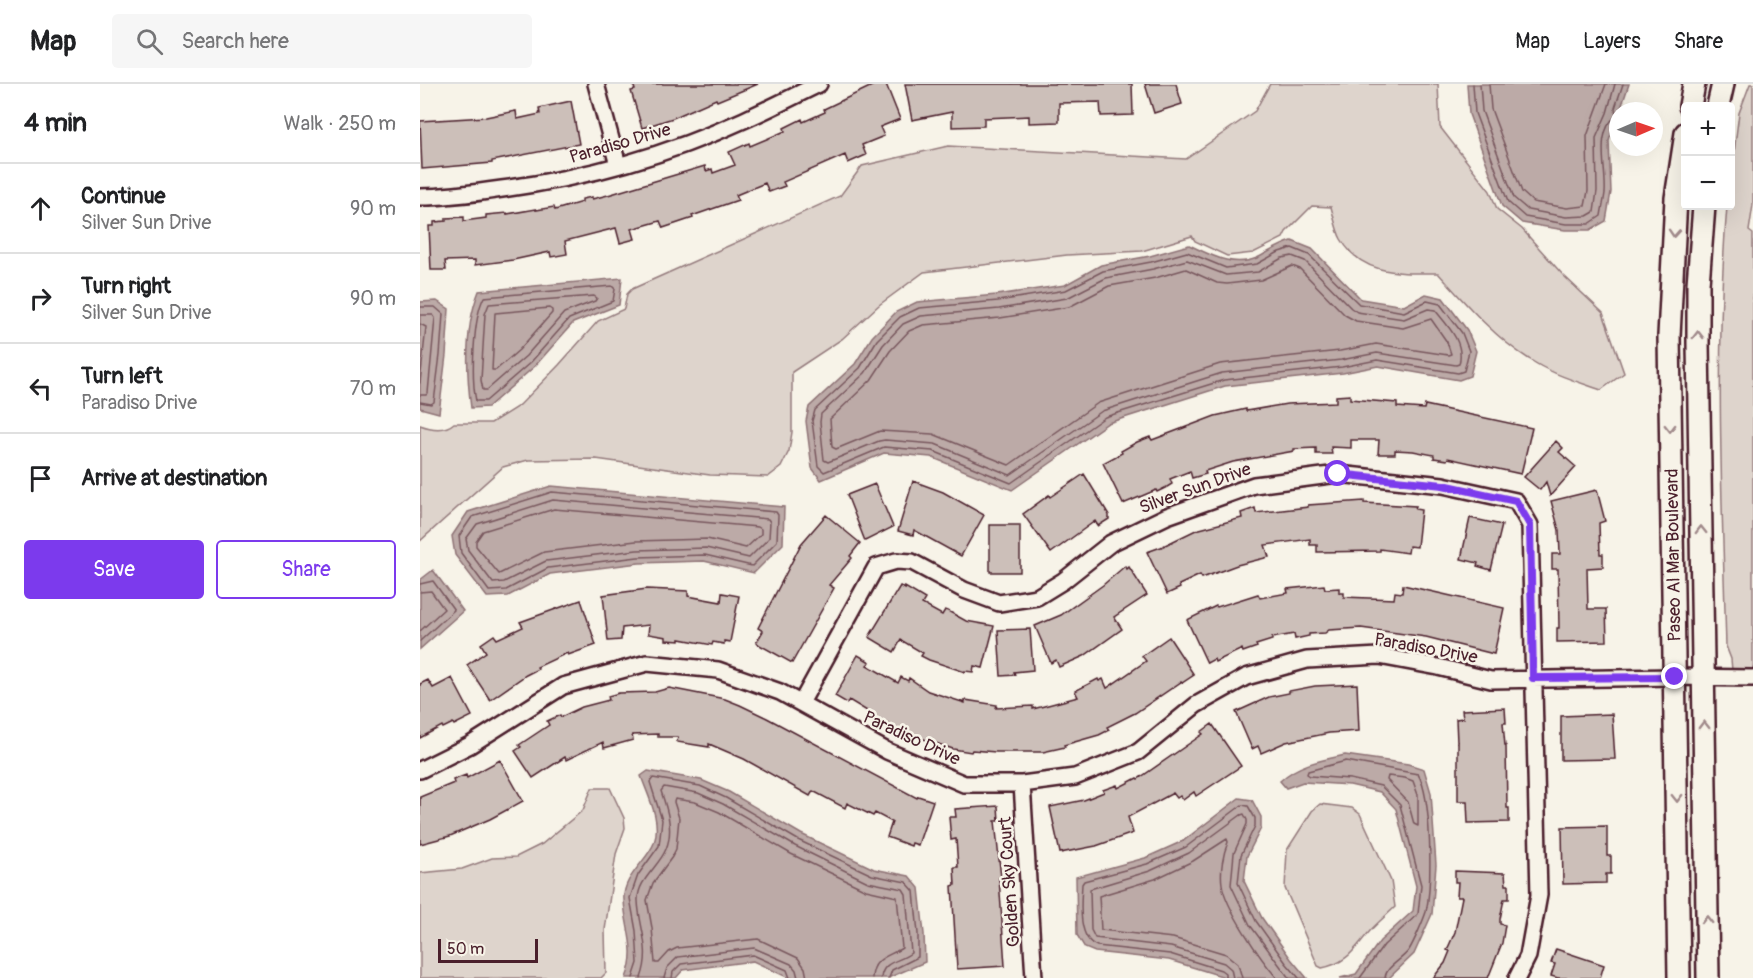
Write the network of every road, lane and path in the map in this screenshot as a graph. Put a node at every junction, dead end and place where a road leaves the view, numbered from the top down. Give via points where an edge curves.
1 (596, 84) edge
2 (819, 84) edge
3 (1694, 84) edge
4 (1723, 84) edge
5 (1691, 102) edge
6 (1719, 102) edge
7 (1682, 156) edge
8 (618, 165) junction
9 (420, 197) edge
10 (1704, 210) edge
11 (1703, 676) junction
12 (1675, 677) junction
13 (1533, 678) junction
14 (1753, 678) edge
15 (801, 703) junction
16 (420, 770) edge
17 (1022, 784) junction
18 (1034, 978) edge
19 (1516, 978) edge
20 (1679, 978) edge
21 (1708, 978) edge

1 - 8 street
2 - 8 street, Paradiso Drive via 691,142
3 - 5 main road
4 - 6 main road
7 -> 12 main road, Paseo Al Mar Boulevard via 1676,198 1669,336
8 - 9 street, Paradiso Drive via 549,183
11 -> 10 main road, Paseo Al Mar Boulevard via 1698,284
11 - 12 street, Paradiso Drive
11 - 14 street, Paradiso Drive
21 -> 11 main road, Paseo Al Mar Boulevard
12 - 13 street, Paradiso Drive
12 -> 20 main road, Paseo Al Mar Boulevard
13 - 15 street, Silver Sun Drive via 1530,525 1516,501 1443,485 1338,474 1254,485 1167,516 1111,543 1036,597 999,603 964,590 912,562 896,561 876,567
13 - 17 street, Paradiso Drive via 1491,680 1379,656 1307,660 1246,677 1196,705 1138,752 1075,777
13 - 19 street, Silver Sun Drive via 1539,895 1528,956
15 - 16 street, Paradiso Drive via 718,670 648,663 563,686 470,745
15 - 17 street, Paradiso Drive via 887,751 964,784
17 - 18 street, Golden Sky Court

